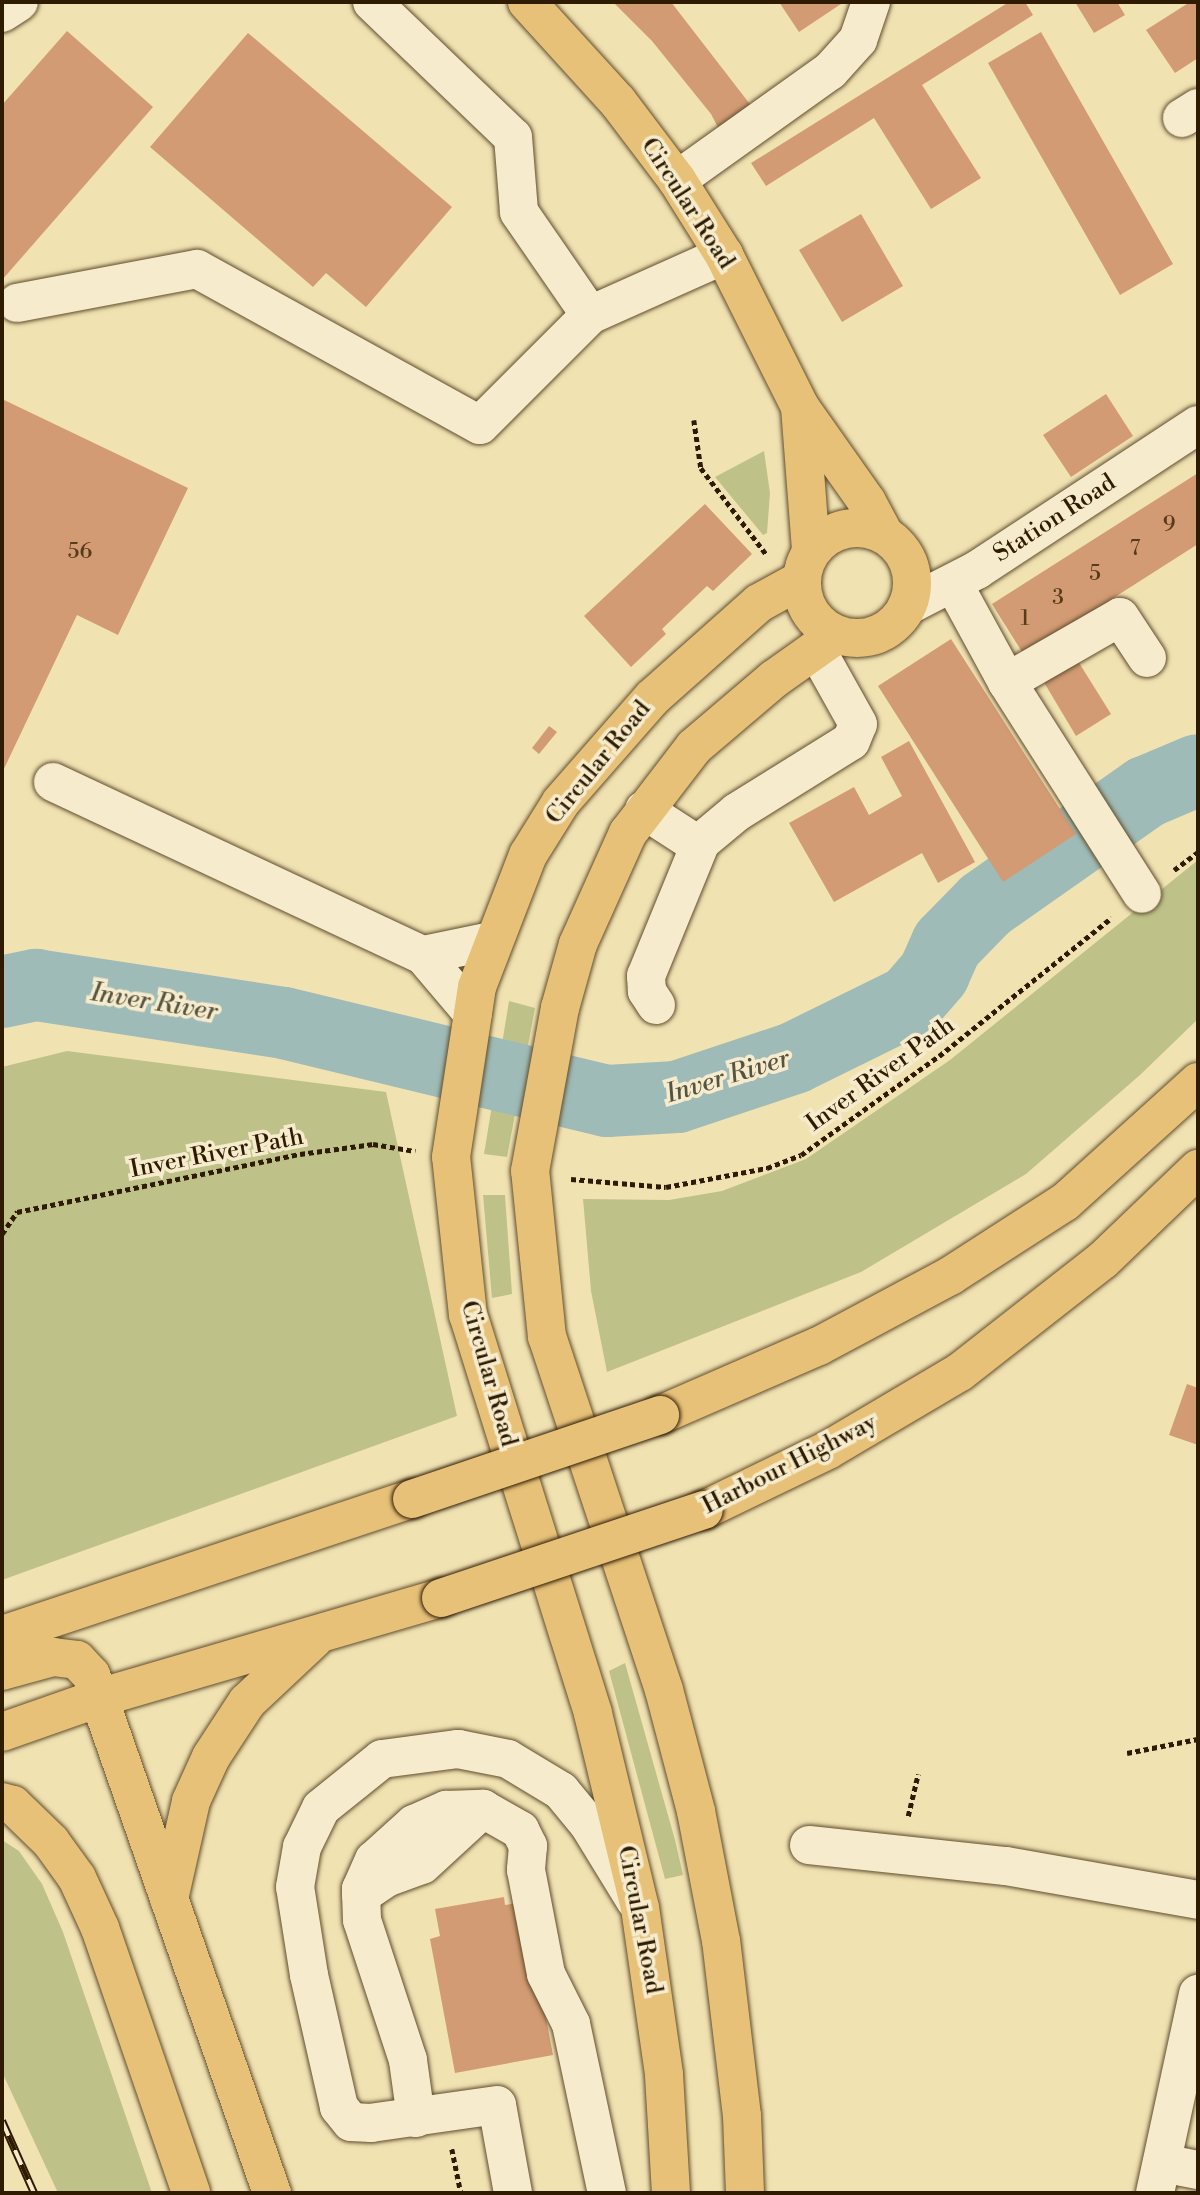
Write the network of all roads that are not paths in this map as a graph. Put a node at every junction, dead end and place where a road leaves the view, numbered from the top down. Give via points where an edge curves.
1 (19, 2) edge
2 (372, 2) edge
3 (527, 2) edge
4 (872, 2) edge
5 (2, 13) edge
6 (677, 180) junction
7 (724, 255) junction
8 (17, 303) dead end
9 (590, 315) junction
10 (800, 407) junction
11 (1198, 425) edge
12 (884, 534) junction
13 (806, 565) junction
14 (953, 583) junction
15 (907, 606) junction
16 (826, 642) junction
17 (1147, 658) dead end
18 (1007, 682) junction
19 (53, 782) dead end
20 (644, 810) junction
21 (701, 842) junction
22 (1142, 894) road end
23 (491, 941) junction
24 (423, 955) junction
25 (656, 1005) dead end
26 (472, 1017) junction
27 (1198, 1082) edge
28 (1198, 1169) edge
29 (2, 1635) edge
30 (314, 1639) junction
31 (2, 1671) edge
32 (102, 1697) junction
33 (2, 1732) edge
34 (2, 1802) edge
35 (809, 1845) dead end
36 (169, 1899) junction
37 (1198, 1900) edge
38 (640, 1908) junction
39 (1198, 1994) edge
40 (416, 2118) junction
41 (1172, 2175) edge
42 (191, 2193) edge
43 (272, 2193) edge
44 (513, 2193) edge
45 (607, 2193) edge
46 (671, 2193) edge
47 (745, 2193) edge

1 - 5 street
2 - 9 street via 513,136 519,212
3 - 6 main road, Circular Road via 618,102
4 - 6 street via 858,40 830,71
6 - 7 main road, Circular Road
7 - 9 street
7 - 10 main road, Circular Road
8 - 9 street via 197,269 480,425
10 - 12 main road, Circular Road
10 - 13 main road
11 - 14 street, Station Road
12 - 13 main road via 853,527 837,531
12 - 15 main road via 906,557 912,572
13 - 16 main road via 810,613
13 - 23 main road, Circular Road via 652,698 568,793 528,855
14 - 15 street, Station Road
14 - 18 street
15 - 16 main road via 899,620 870,637
16 - 20 main road via 694,747
16 - 21 street via 858,724 857,733 737,812
17 - 18 street via 1120,617
18 - 22 street
19 - 24 street
20 - 21 street via 692,841
20 - 47 main road via 628,833 578,944 531,1161 547,1337 664,1690 696,1811 721,1941 742,2116
21 - 25 street via 646,976 647,991
23 - 24 street
23 - 26 main road, Circular Road
24 - 26 street
26 - 38 main road, Circular Road via 454,1141 468,1315 593,1713
27 - 29 main road, bridge via 1065,1202 950,1276 819,1346 660,1415
28 - 30 main road, Harbour Highway, bridge via 1103,1260 960,1372 828,1450 704,1510
30 - 32 main road, Harbour Highway
30 - 36 main road via 247,1702 211,1757 191,1801
31 - 32 main road via 53,1657 78,1660
32 - 33 main road, Harbour Highway
32 - 36 main road
34 - 42 main road via 13,1805 51,1842 77,1878 100,1928
35 - 37 street via 1126,1884
36 - 43 main road
38 - 40 street via 589,1825 561,1791 508,1759 458,1749 382,1759 321,1808 302,1847 295,1887 309,1975 339,2107 351,2122
38 - 46 main road, Circular Road via 664,2074
39 - 41 street
40 - 44 street via 497,2105
40 - 45 street via 408,2060 368,1941 361,1895 374,1860 414,1824 446,1810 483,1809 503,1816 520,1830 528,1846 526,1870 546,1974 570,2024

